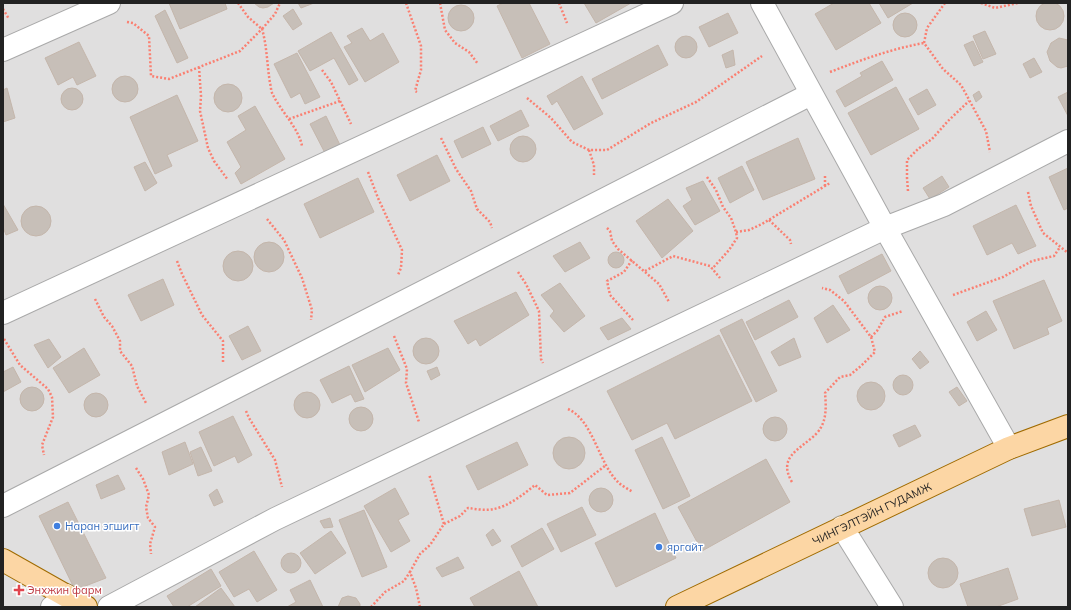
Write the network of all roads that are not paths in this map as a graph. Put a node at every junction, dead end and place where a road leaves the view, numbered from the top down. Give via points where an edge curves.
1 (672, 3) edge
2 (762, 3) edge
3 (103, 5) edge
4 (3, 50) edge
5 (808, 87) junction
6 (1068, 141) edge
7 (885, 228) junction
8 (3, 313) edge
9 (1068, 426) edge
10 (1009, 448) junction
11 (3, 506) edge
12 (842, 527) junction
13 (3, 560) edge
14 (59, 601) edge
15 (86, 607) edge
16 (109, 607) edge
17 (677, 607) edge
18 (892, 607) edge

1 - 8 street
2 - 5 street
3 - 4 street
5 - 7 street
5 - 11 street via 694,154
6 - 7 street via 944,205
7 - 10 street
7 - 16 street via 290,512
9 - 10 main road, ЧИНГЭЛТЭЙН ГУДАМЖ
10 - 12 main road, ЧИНГЭЛТЭЙН ГУДАМЖ
12 - 17 main road, ЧИНГЭЛТЭЙН ГУДАМЖ
12 - 18 street
13 - 14 main road
14 - 15 main road

